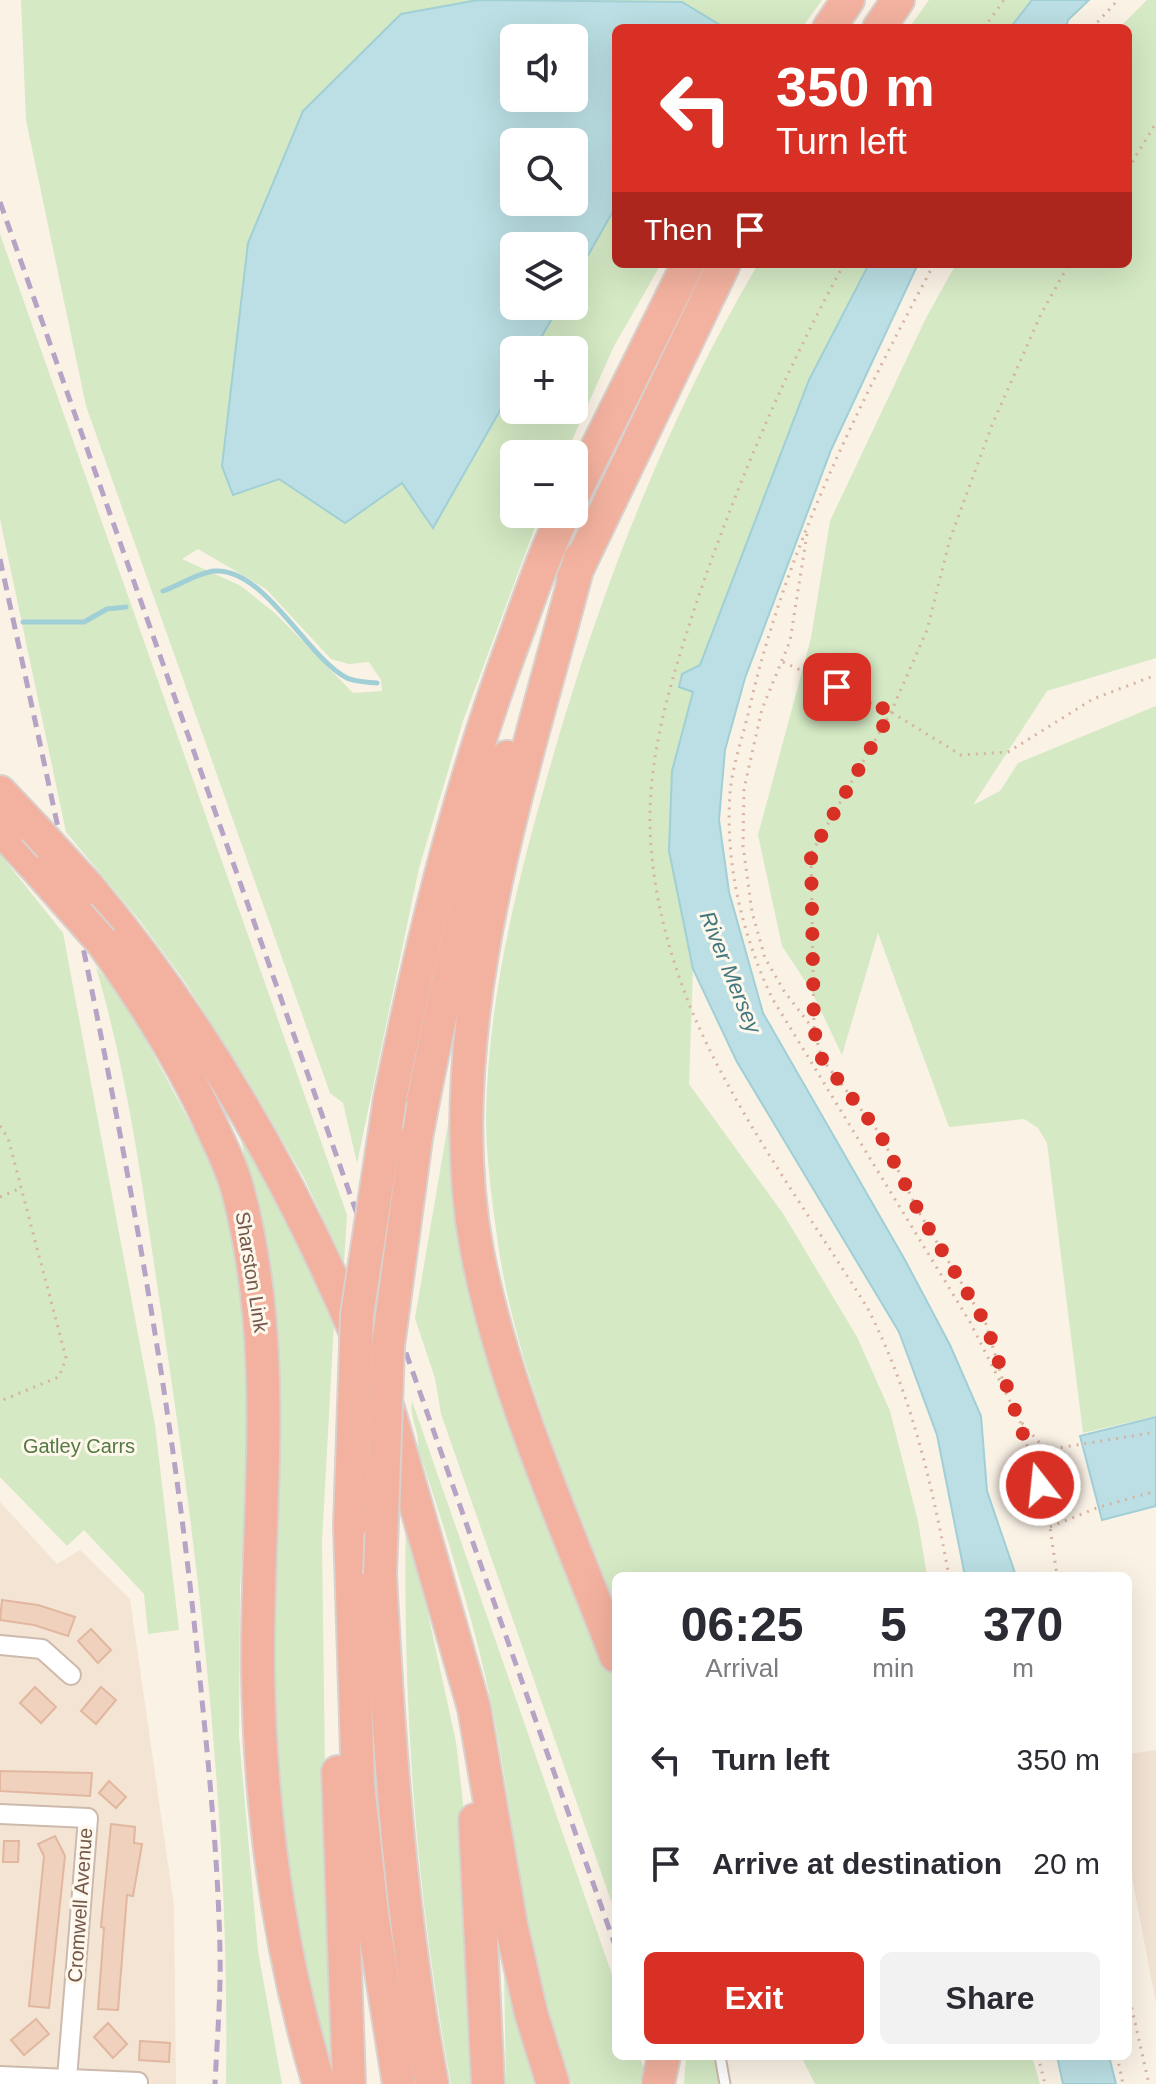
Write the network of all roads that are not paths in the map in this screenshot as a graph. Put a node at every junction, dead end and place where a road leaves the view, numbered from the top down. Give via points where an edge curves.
1 (848, 0) edge
2 (898, 0) edge
3 (832, 24) edge
4 (882, 24) edge
5 (686, 268) edge
6 (722, 268) edge
7 (588, 466) edge
8 (557, 528) edge
9 (580, 558) junction
10 (0, 792) edge
11 (0, 828) edge
12 (350, 1526) junction
13 (441, 1600) junction
14 (0, 1645) edge
15 (612, 1645) edge
16 (71, 1675) dead end
17 (263, 1792) junction
18 (0, 1814) edge
19 (663, 2060) edge
20 (721, 2060) edge
21 (0, 2076) edge
22 (67, 2078) junction
23 (110, 2082) edge
24 (138, 2082) dead end
25 (339, 2082) edge
26 (296, 2084) edge
27 (399, 2084) edge
28 (432, 2084) edge
29 (488, 2084) edge
30 (553, 2084) edge
31 (658, 2084) edge
32 (725, 2084) edge

1 - 3 highway
2 - 4 highway
5 - 7 highway
6 - 9 highway
8 - 12 highway, bridge via 483,725 430,911 390,1099 357,1315
9 - 15 highway via 486,939 470,1051 468,1165 477,1251 508,1369
9 - 28 highway, bridge via 512,740 484,833 416,1138 388,1346 380,1575 391,1786 404,1910
10 - 13 highway, bridge via 89,888 162,981 268,1149 306,1221 395,1426
11 - 17 highway, Sharston Link, bridge via 102,942 145,1001 195,1090 238,1187 263,1333 258,1671
12 - 25 highway via 337,1621
12 - 27 highway via 358,1785
13 - 29 highway via 475,1823
13 - 30 highway via 474,1708 511,1925
14 - 16 street via 42,1649
17 - 25 highway via 286,1958
17 - 26 highway via 259,1873
18 - 22 street, Cromwell Avenue via 88,1818
19 - 31 highway, bridge
20 - 32 lane
21 - 22 street
22 - 23 street
23 - 24 street

